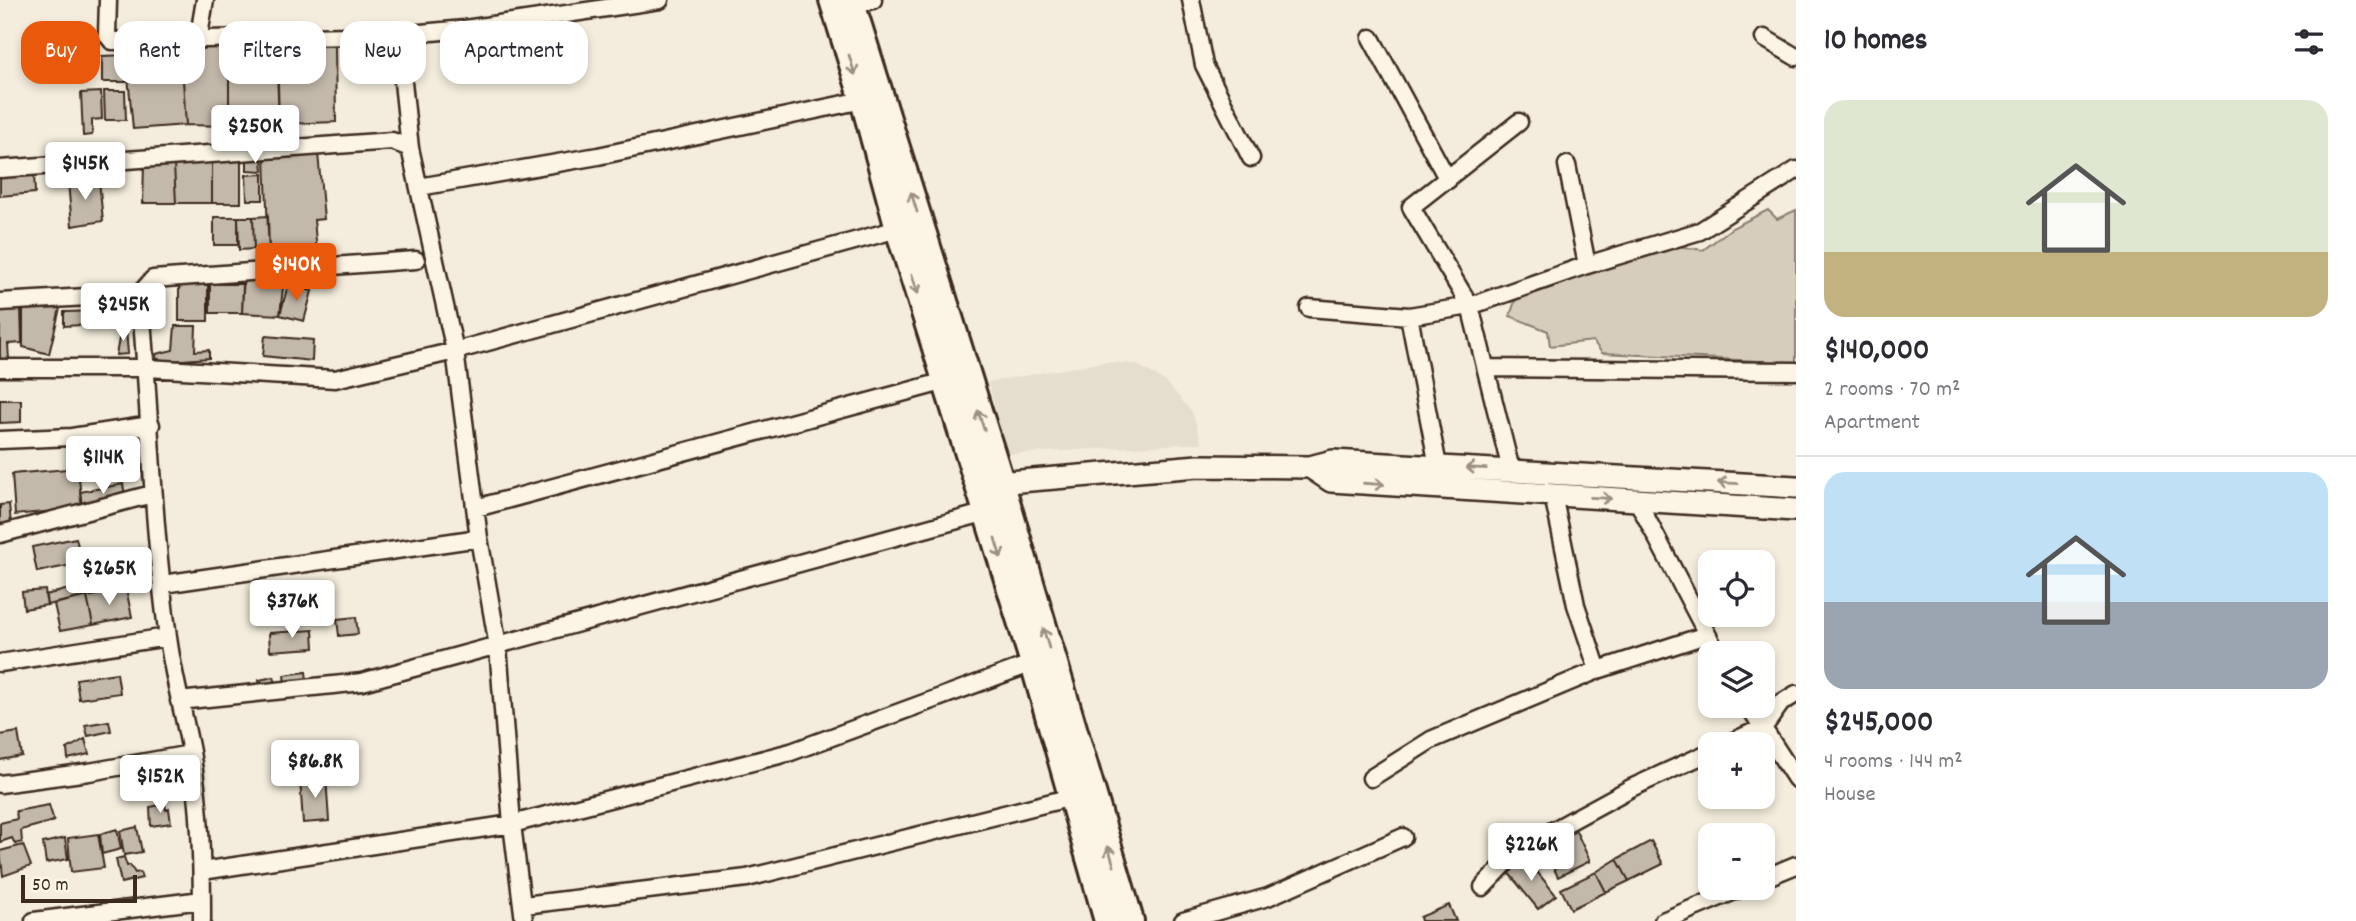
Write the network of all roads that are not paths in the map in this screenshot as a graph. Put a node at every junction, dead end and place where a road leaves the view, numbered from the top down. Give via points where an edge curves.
1 (108, 0) edge
2 (205, 0) edge
3 (660, 0) edge
4 (1191, 0) edge
5 (853, 2) edge
6 (201, 21) edge
7 (426, 32) edge
8 (340, 37) edge
9 (1371, 38) dead end
10 (1764, 38) dead end
11 (114, 41) edge
12 (205, 41) edge
13 (1796, 57) edge
14 (403, 84) edge
15 (863, 100) junction
16 (1519, 122) dead end
17 (410, 148) junction
18 (1251, 158) dead end
19 (1567, 165) dead end
20 (0, 169) edge
21 (1796, 170) edge
22 (1448, 180) junction
23 (419, 187) junction
24 (898, 229) junction
25 (416, 260) dead end
26 (1587, 265) junction
27 (140, 294) junction
28 (0, 302) edge
29 (1470, 306) junction
30 (1309, 308) dead end
31 (1409, 316) junction
32 (455, 351) junction
33 (0, 368) edge
34 (147, 368) junction
35 (1486, 368) junction
36 (1796, 371) edge
37 (946, 382) junction
38 (151, 425) junction
39 (0, 440) edge
40 (1437, 466) junction
41 (1310, 467) junction
42 (1510, 470) junction
43 (990, 483) junction
44 (1796, 487) edge
45 (152, 494) junction
46 (1553, 495) junction
47 (1637, 500) junction
48 (476, 508) junction
49 (1796, 510) edge
50 (986, 512) junction
51 (0, 534) edge
52 (480, 538) junction
53 (163, 584) junction
54 (1706, 635) junction
55 (167, 637) junction
56 (1710, 641) edge
57 (498, 646) junction
58 (0, 663) edge
59 (1033, 663) junction
60 (1598, 670) junction
61 (1796, 694) edge
62 (179, 701) junction
63 (1757, 718) edge
64 (1764, 727) junction
65 (1753, 732) edge
66 (191, 754) junction
67 (1698, 758) edge
68 (1073, 765) junction
69 (1371, 778) dead end
70 (1796, 779) edge
71 (0, 784) edge
72 (1072, 797) junction
73 (512, 824) junction
74 (1403, 837) dead end
75 (1796, 865) edge
76 (202, 871) junction
77 (1775, 874) edge
78 (1483, 887) dead end
79 (202, 900) junction
80 (1713, 900) edge
81 (524, 913) edge
82 (34, 921) edge
83 (202, 921) edge
84 (1107, 921) edge
85 (1131, 921) edge
86 (1183, 921) edge
87 (1663, 921) edge

1 - 11 street via 107,35
2 - 6 street
3 - 7 street
4 - 18 street via 1205,65
5 -> 15 main road
43 -> 5 main road
8 - 12 street
9 - 22 street
10 - 13 street
14 - 17 street
15 - 23 street via 598,156
15 - 24 main road
16 - 22 street
17 - 20 street via 392,141
17 - 23 street
19 - 26 street
21 - 26 street via 1700,231
22 - 29 street via 1411,206
23 - 32 street
24 - 32 street
24 -> 37 main road
25 - 27 street via 153,279
26 - 29 street
27 - 28 street
27 - 34 street
29 - 31 street
29 - 35 street
30 - 31 street
31 - 40 street
32 - 34 street via 335,379
32 - 48 street
33 - 34 street
34 - 38 street
35 - 36 street
35 - 42 street
37 - 43 main road
37 - 48 street
38 - 39 street via 72,437
38 - 45 street
40 - 41 main road via 1333,461
42 -> 40 main road
41 - 43 main road via 1198,466
41 -> 46 main road via 1331,481
44 -> 42 main road
43 - 50 main road
68 -> 43 main road
45 - 51 street
45 - 53 street
46 -> 47 main road
46 - 60 street via 1576,605
47 - 49 main road
47 - 54 street
48 - 52 street
50 - 57 street
50 -> 59 main road
52 - 53 street
52 - 57 street
53 - 55 street
54 - 56 street
54 - 60 street
55 - 58 street
55 - 62 street
57 - 62 street via 362,682
57 - 73 street
59 - 68 main road
59 - 73 street via 791,751
60 - 69 street via 1431,740
61 - 64 street via 1781,703
62 - 66 street
63 - 64 street
64 - 65 street
64 - 70 street
66 - 71 street
66 - 76 street
67 - 78 street via 1519,849
68 - 72 main road
85 -> 68 main road
72 - 81 street via 747,878
72 - 84 main road
73 - 76 street
73 - 81 street
74 - 86 street via 1268,897
75 - 77 street
76 - 79 street
79 - 82 street
79 - 83 street
80 - 87 street

